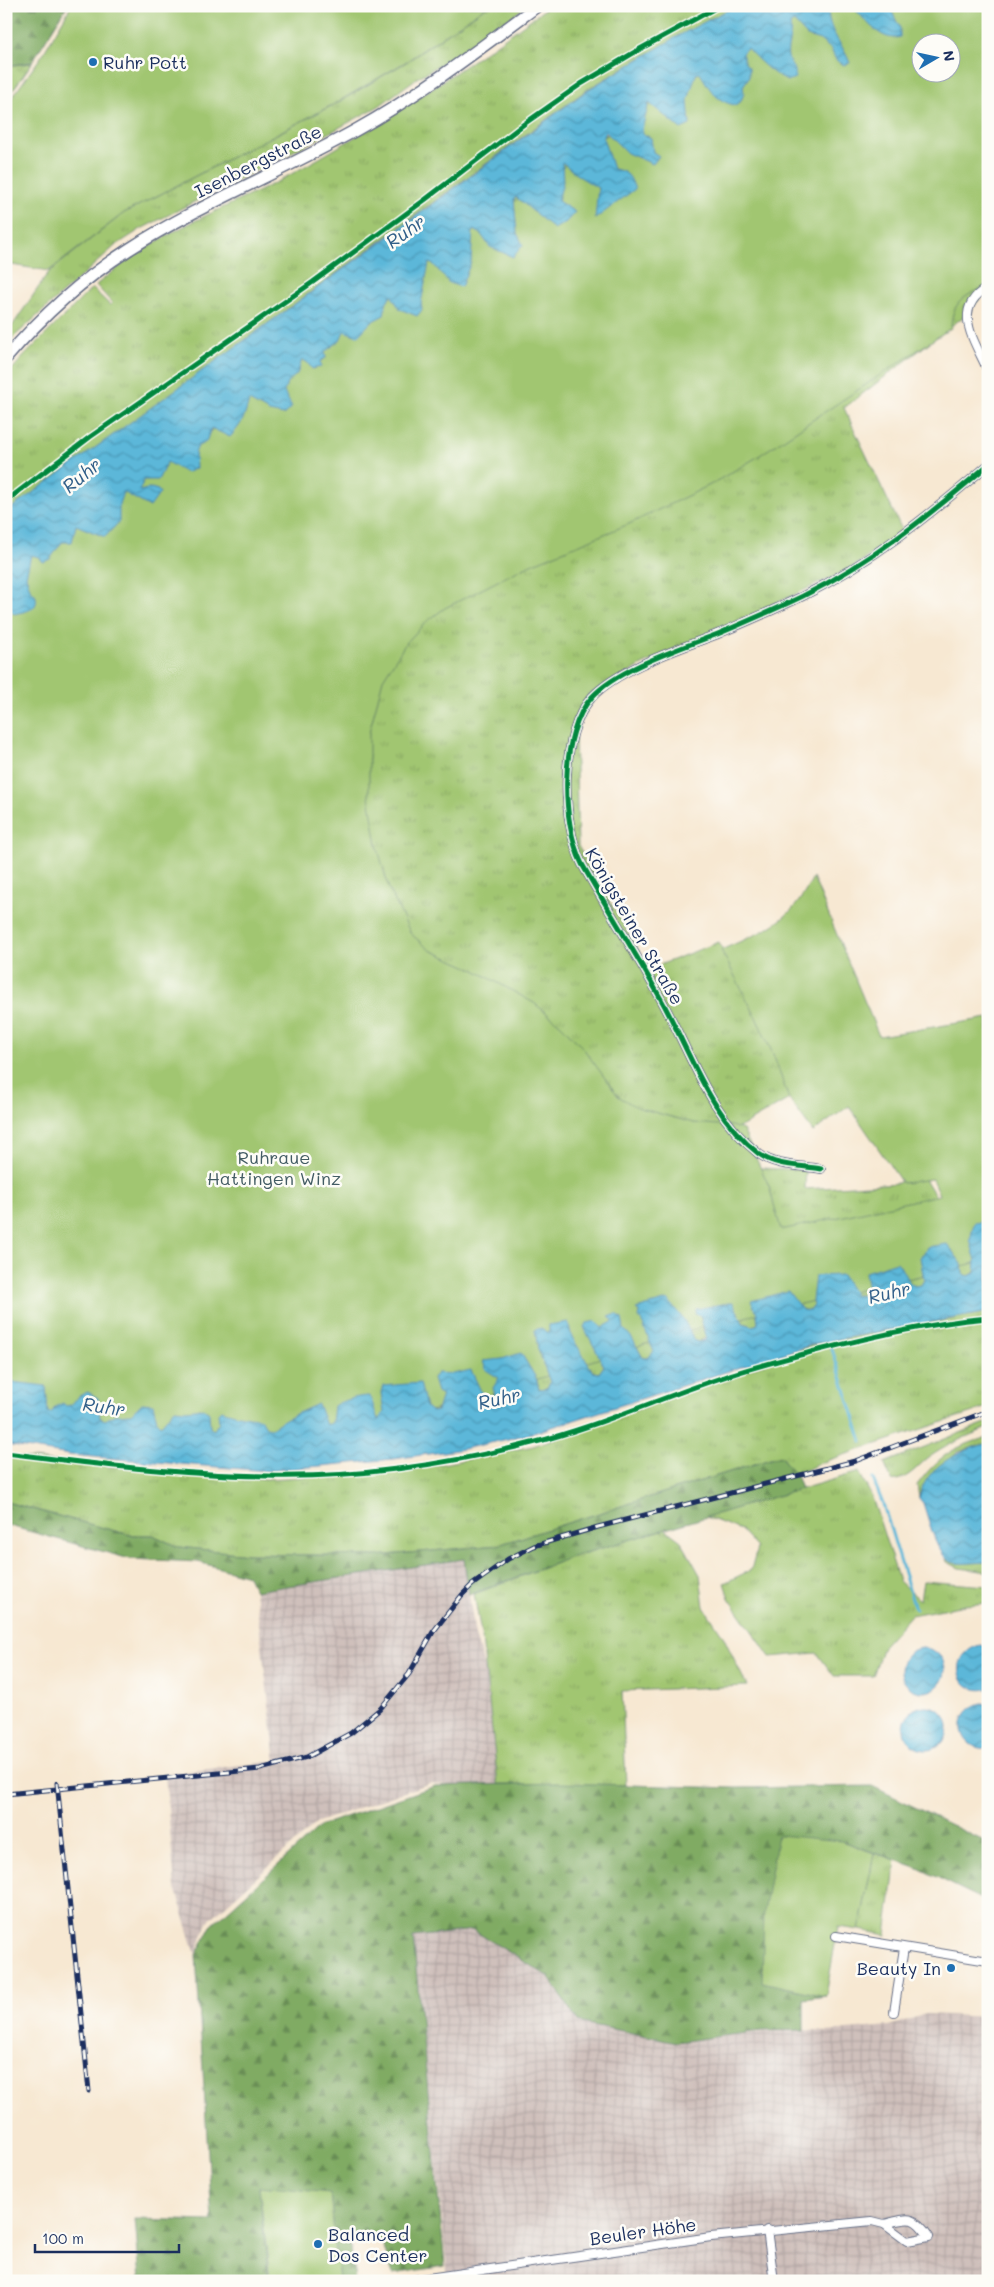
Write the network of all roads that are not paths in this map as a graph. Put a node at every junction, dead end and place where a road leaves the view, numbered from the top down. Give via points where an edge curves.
1 (537, 6) edge
2 (988, 288) edge
3 (6, 358) edge
4 (988, 371) edge
5 (988, 465) edge
6 (821, 1169) dead end
7 (836, 1936) dead end
8 (904, 1948) junction
9 (988, 1961) edge
10 (894, 2012) dead end
11 (884, 2224) junction
12 (767, 2230) junction
13 (408, 2281) edge
14 (774, 2281) edge

1 - 3 main road, Isenbergstraße via 435,80 374,119 127,251 69,295
2 - 4 street via 972,299 966,313
5 - 6 street, Königsteiner Straße via 925,519 855,568 606,685 591,699 575,728 567,785 568,824 574,846 663,1002 714,1104 732,1129 768,1159 781,1164
7 - 8 street
8 - 9 street
8 - 10 street
11 - 11 street, Beuler Höhe via 907,2241 930,2237 920,2223 909,2219
11 - 12 street, Beuler Höhe via 872,2221
12 - 13 street, Beuler Höhe
12 - 14 street

